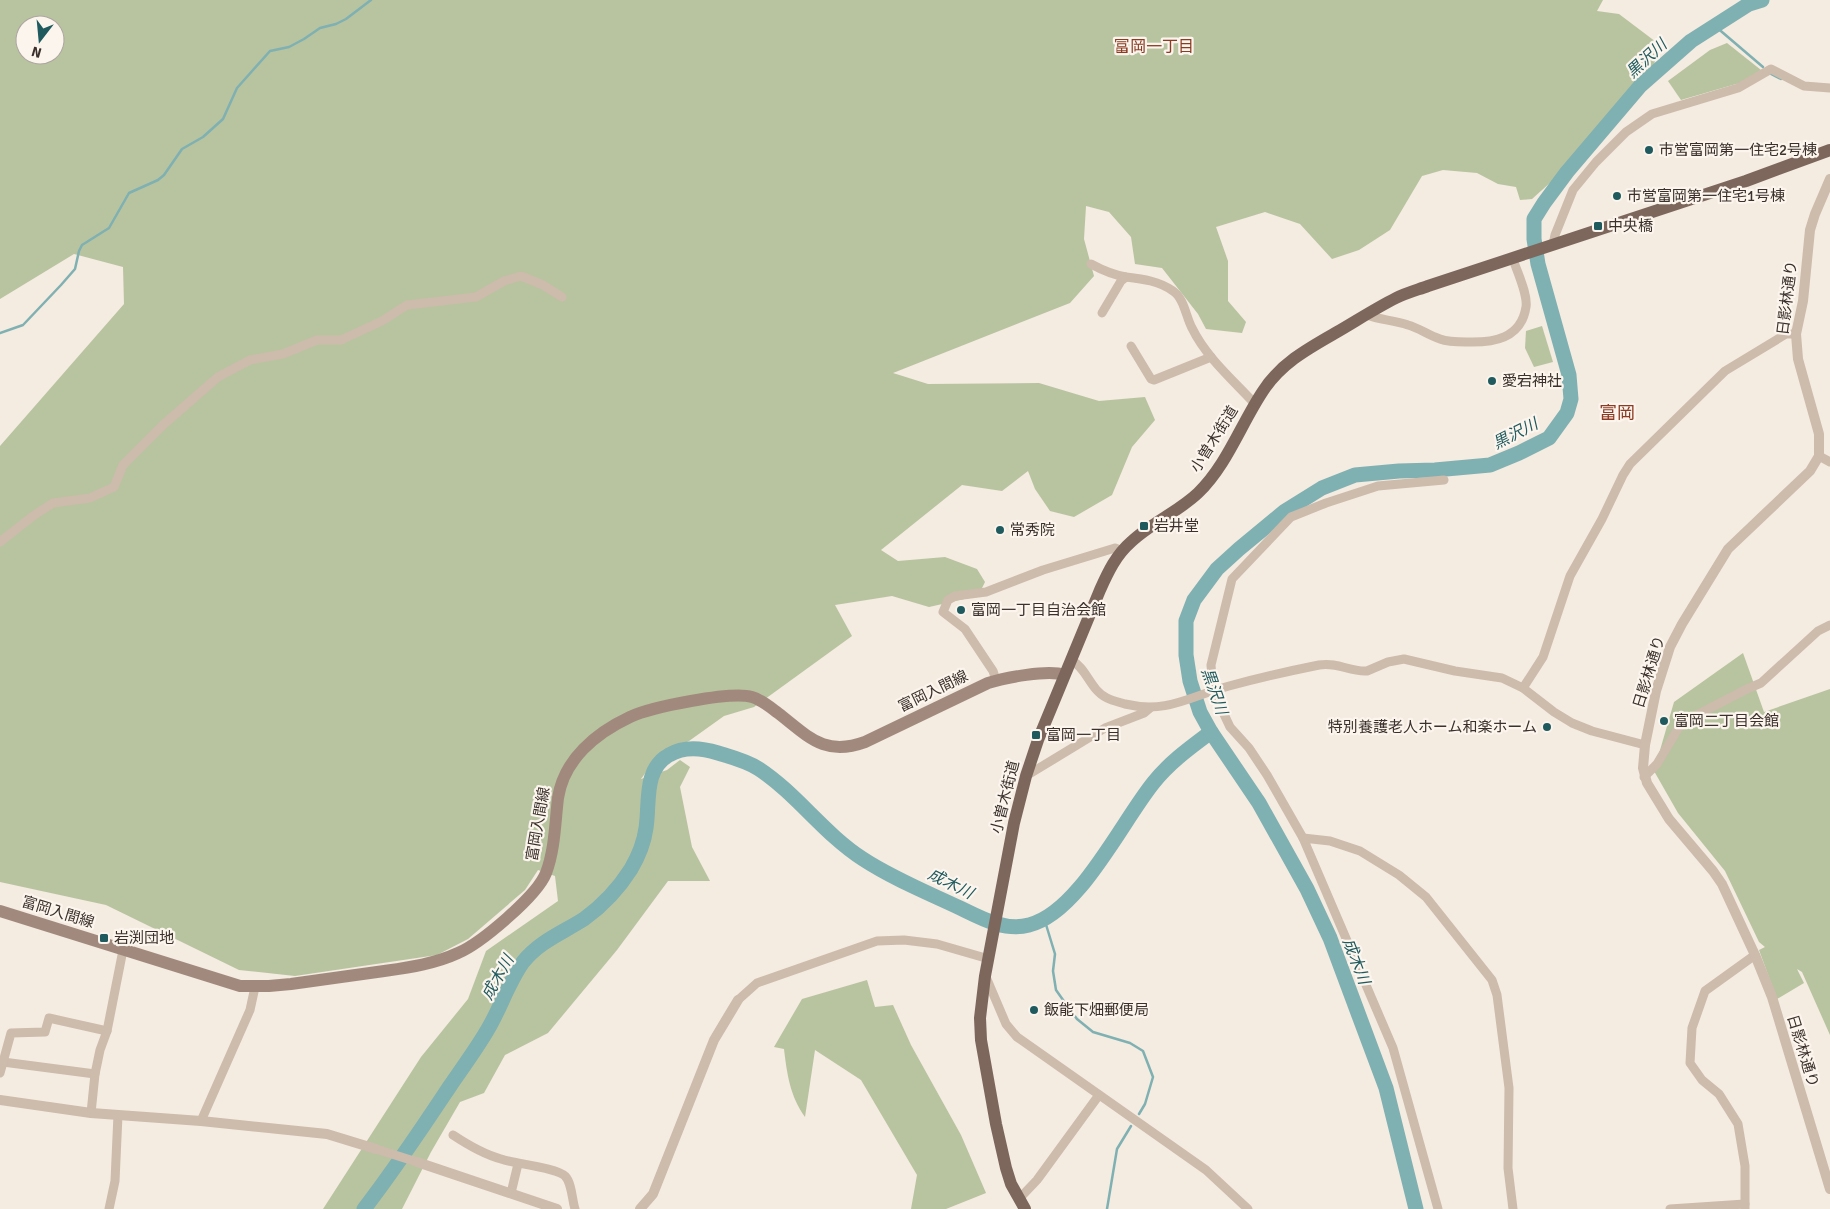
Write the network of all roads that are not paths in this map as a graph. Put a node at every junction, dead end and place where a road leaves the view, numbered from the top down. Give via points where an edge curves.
1 (1830, 88) edge
2 (1830, 150) edge
3 (1830, 179) edge
4 (1551, 246) junction
5 (1518, 257) junction
6 (1091, 264) dead end
7 (1126, 277) junction
8 (562, 297) dead end
9 (1102, 313) dead end
10 (1367, 315) junction
11 (1796, 334) junction
12 (1131, 346) dead end
13 (1211, 357) junction
14 (1255, 404) junction
15 (1819, 456) junction
16 (1830, 462) edge
17 (1444, 480) dead end
18 (0, 542) edge
19 (1122, 551) junction
20 (1830, 625) edge
21 (1071, 660) junction
22 (1064, 676) junction
23 (996, 680) junction
24 (1523, 688) junction
25 (1213, 691) junction
26 (1150, 708) junction
27 (1645, 745) junction
28 (1026, 776) junction
29 (1644, 777) junction
30 (1302, 838) junction
31 (0, 911) edge
32 (123, 950) junction
33 (989, 955) junction
34 (1755, 955) junction
35 (986, 976) junction
36 (255, 987) junction
37 (738, 1000) joint
38 (107, 1031) junction
39 (3, 1062) junction
40 (0, 1073) edge
41 (95, 1074) junction
42 (1098, 1095) junction
43 (0, 1100) edge
44 (91, 1113) junction
45 (118, 1115) junction
46 (201, 1121) junction
47 (453, 1135) dead end
48 (376, 1149) joint
49 (417, 1162) joint
50 (518, 1164) junction
51 (1830, 1189) edge
52 (510, 1193) junction
53 (1022, 1204) edge
54 (1745, 1207) edge
55 (109, 1209) edge
56 (557, 1209) edge
57 (575, 1209) edge
58 (640, 1209) edge
59 (1248, 1209) edge
60 (1438, 1209) edge
61 (1513, 1209) edge
62 (1670, 1209) edge

1 - 4 street via 1804,86 1771,69 1738,88 1652,114 1626,132 1578,184
2 - 4 main road, 小曽木街道
3 - 11 street, 日影林通り via 1810,230 1803,301
4 - 5 main road, 小曽木街道
5 - 10 main road, 小曽木街道 via 1397,298
5 - 10 street via 1526,308 1520,323 1506,337 1480,343 1449,341 1407,324
6 - 7 street via 1105,272
7 - 9 street
7 - 13 street via 1163,285 1175,292 1193,331
8 - 18 street via 521,276 504,281 476,297 407,305 341,340 317,340 283,354 250,360 218,378 163,425 123,465 114,487 90,498 53,503
10 - 14 main road, 小曽木街道 via 1290,362
11 - 15 street, 日影林通り via 1798,359 1819,434
11 - 24 street via 1786,334 1726,370 1630,464 1570,576 1543,657
12 - 13 street via 1154,380
13 - 14 street
14 - 19 main road, 小曽木街道 via 1199,492
15 - 16 street
15 - 27 street, 日影林通り via 1810,471 1728,549 1713,571 1670,647 1656,691
17 - 25 street via 1378,486 1291,518 1232,579 1211,665
19 - 21 main road, 小曽木街道 via 1106,577
19 - 23 street via 1115,548 986,592 954,596 948,600 943,612 965,629
20 - 29 street via 1818,631 1761,683 1684,721 1657,764
21 - 22 main road, 小曽木街道
21 - 26 street via 1106,698
22 - 23 main road, 富岡入間線 via 1049,673
22 - 28 main road, 小曽木街道
23 - 36 main road, 富岡入間線 via 850,748 826,746 763,702 744,695 677,704 629,717 593,740 567,770 559,796 550,861 542,880 516,910 473,944 460,953 429,964
24 - 25 street via 1502,678 1455,672 1404,659 1367,671 1334,664 1319,665
24 - 27 street via 1572,723
25 - 26 street
25 - 30 street via 1230,727 1267,775
26 - 28 street via 1106,728
27 - 29 street, 日影林通り
28 - 33 main road, 小曽木街道
29 - 34 street, 日影林通り via 1669,819 1722,884
30 - 60 street via 1393,1048
30 - 61 street via 1330,841 1360,851 1399,875 1426,897 1492,980 1497,995 1509,1088 1508,1168
31 - 32 main road, 富岡入間線
32 - 36 main road, 富岡入間線 via 226,983
32 - 38 street
33 - 35 main road, 小曽木街道
33 - 37 street via 937,944 877,941 757,983
34 - 51 street, 日影林通り via 1772,997
34 - 54 street via 1705,991 1692,1028 1690,1063 1702,1080 1719,1094 1738,1124 1745,1166
35 - 42 street via 1010,1031
35 - 53 main road, 小曽木街道 via 980,1018 981,1040 1006,1168
36 - 46 street via 250,1010
37 - 58 street via 714,1040 654,1194
38 - 39 street via 49,1018 45,1032 12,1033
38 - 41 street
39 - 40 street
39 - 41 street
41 - 44 street
42 - 53 street
42 - 59 street via 1206,1170
43 - 44 street
44 - 45 street
45 - 46 street
45 - 55 street via 115,1181
46 - 48 street via 327,1134
47 - 50 street via 488,1155
48 - 49 street
49 - 52 street
50 - 52 street
50 - 57 street via 564,1175
52 - 56 street
54 - 62 street

